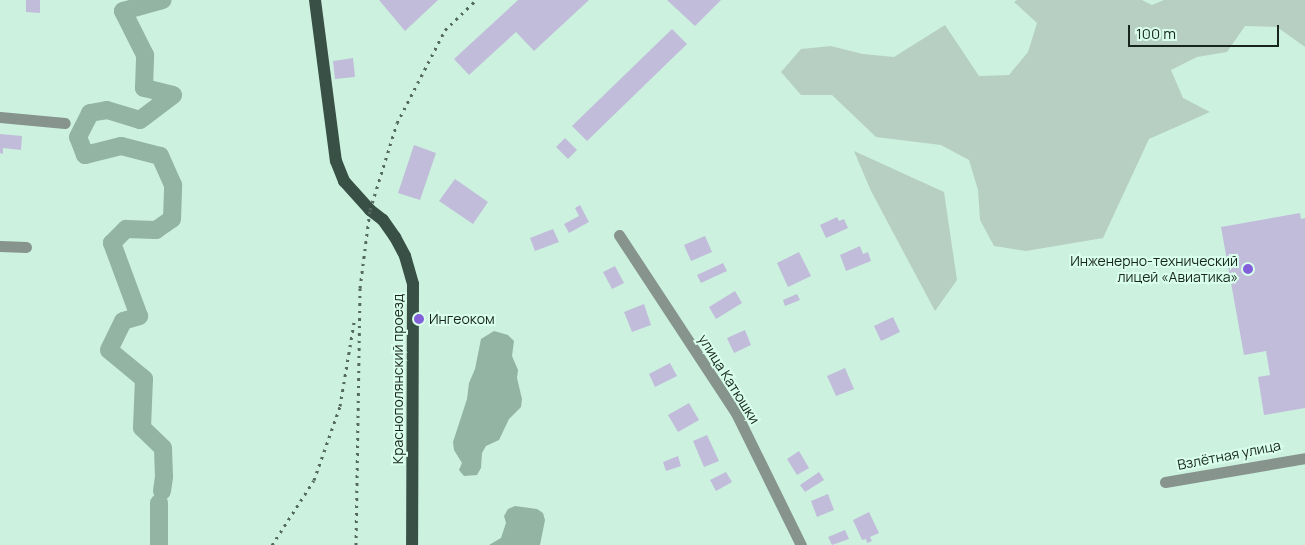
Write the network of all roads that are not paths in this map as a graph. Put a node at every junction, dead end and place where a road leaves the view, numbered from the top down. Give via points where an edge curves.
1 (315, 0) edge
2 (0, 117) edge
3 (65, 124) dead end
4 (619, 235) dead end
5 (0, 246) edge
6 (26, 247) dead end
7 (1303, 456) edge
8 (1165, 482) dead end
9 (412, 545) edge
10 (801, 545) edge

1 - 9 main road, Краснополянский проезд via 336,161 344,181 396,237 413,284
2 - 3 street
4 - 10 street, улица Катюшки via 736,413
5 - 6 street
7 - 8 street, Взлётная улица

